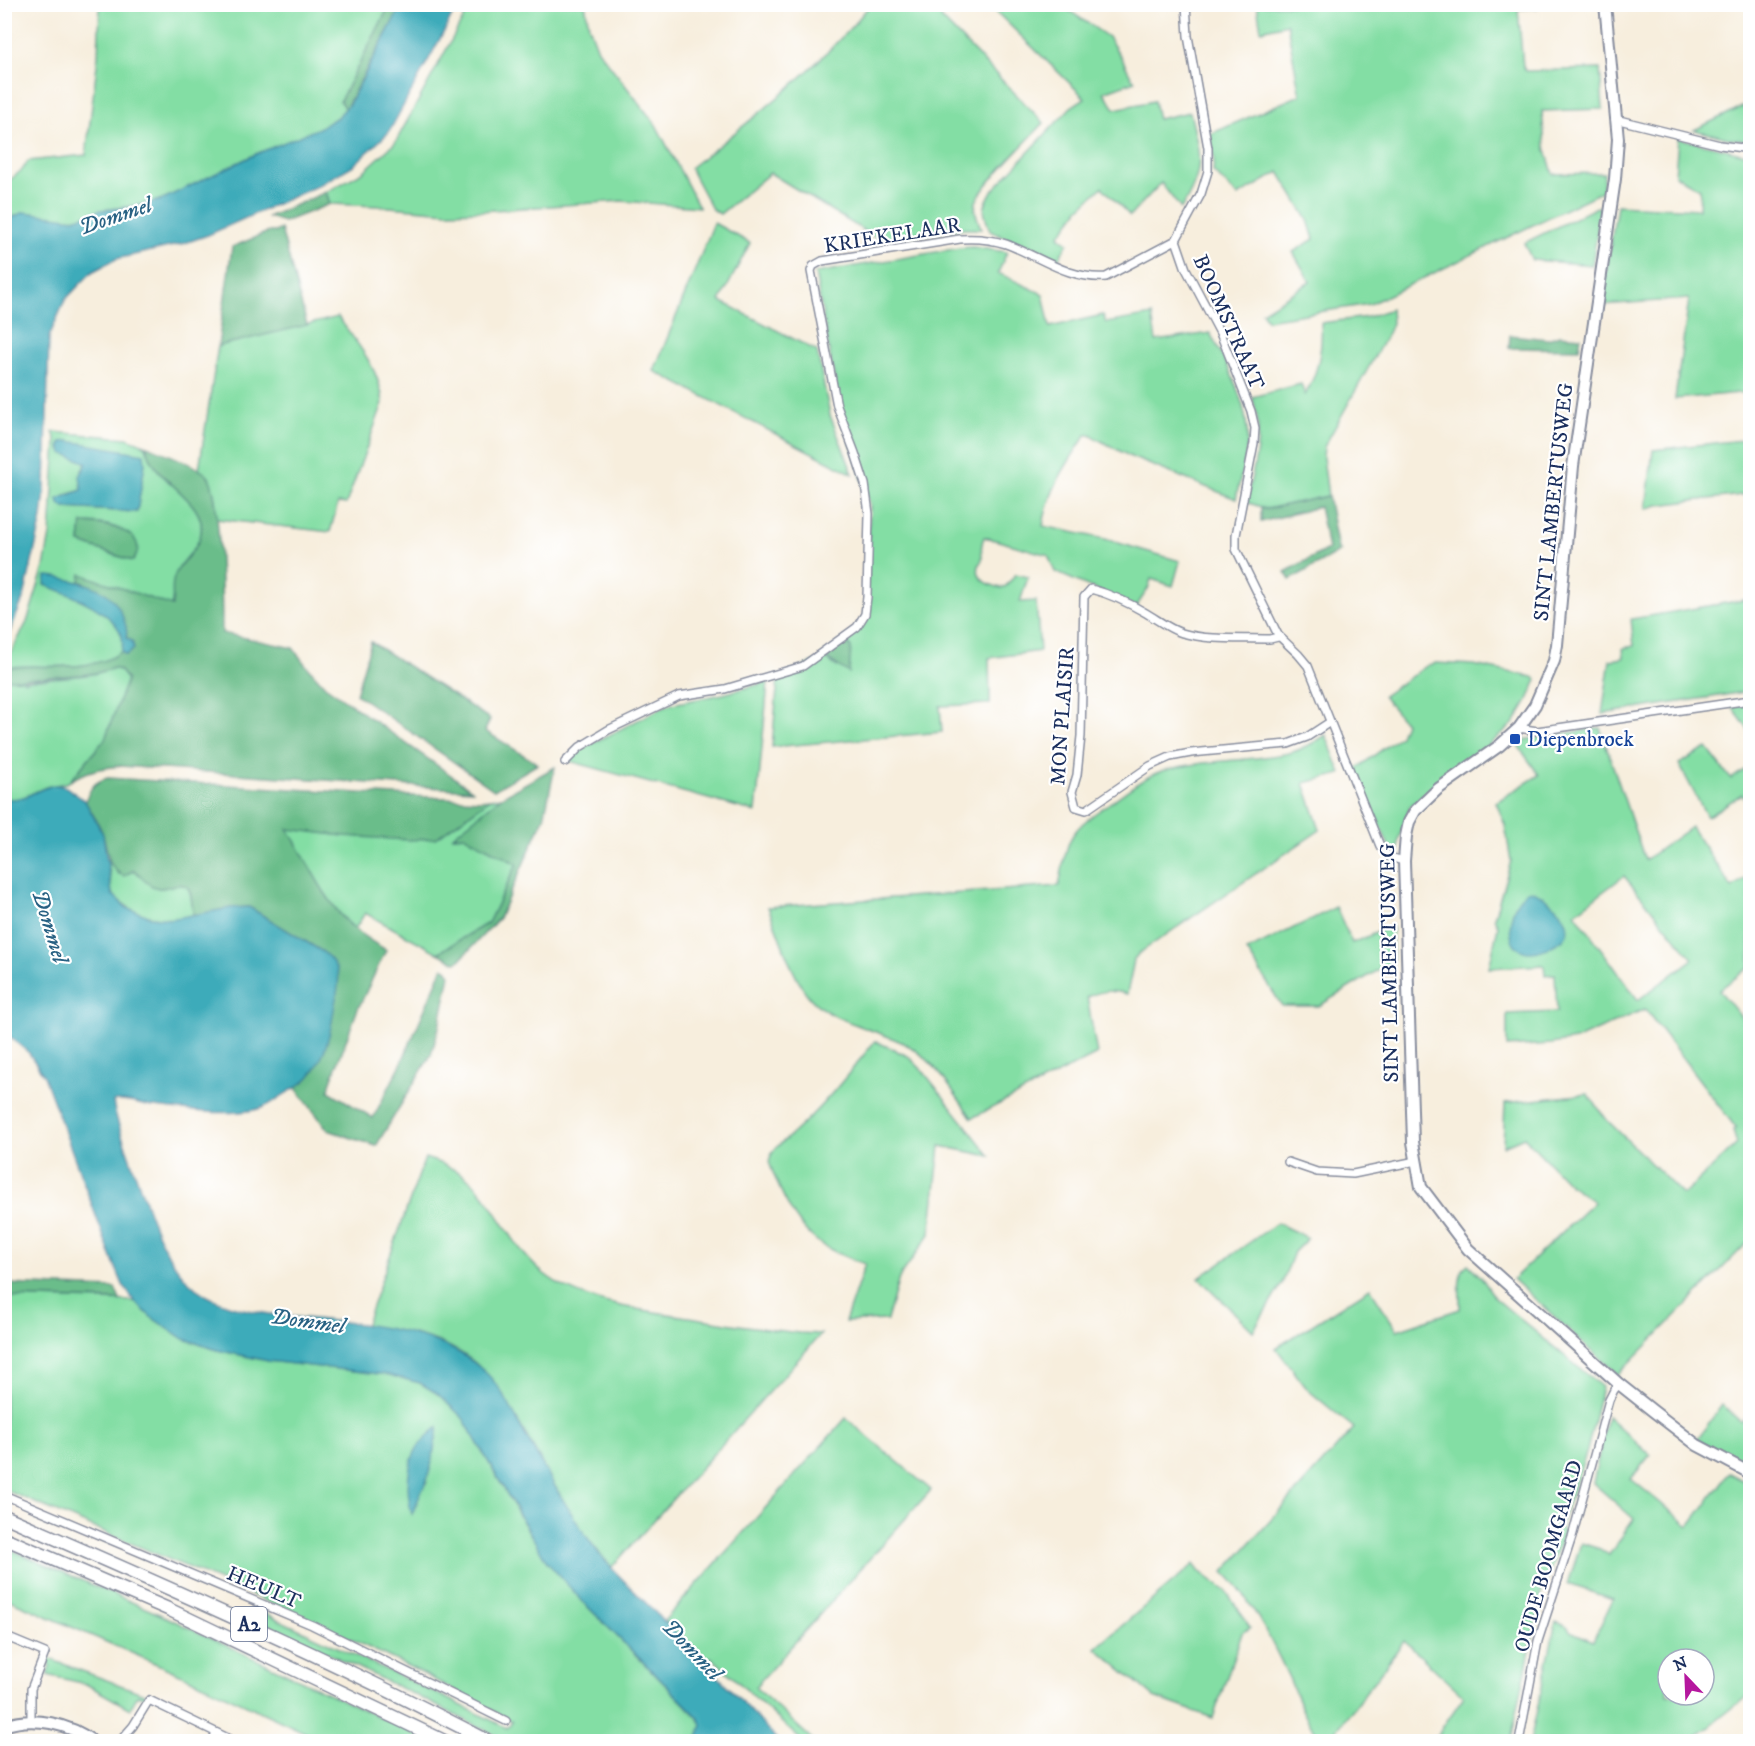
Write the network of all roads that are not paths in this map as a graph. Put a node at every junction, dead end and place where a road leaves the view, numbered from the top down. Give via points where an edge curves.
1 (1186, 4) edge
2 (1605, 4) edge
3 (1616, 119) junction
4 (1750, 148) edge
5 (1176, 240) junction
6 (1278, 635) junction
7 (1750, 700) edge
8 (1330, 722) junction
9 (1520, 728) junction
10 (565, 762) dead end
11 (1404, 861) junction
12 (1416, 1161) junction
13 (1288, 1162) dead end
14 (1620, 1384) junction
15 (1750, 1473) edge
16 (4, 1495) edge
17 (4, 1516) edge
18 (4, 1538) edge
19 (4, 1636) edge
20 (506, 1720) dead end
21 (31, 1721) junction
22 (4, 1726) edge
23 (216, 1733) junction
24 (94, 1742) edge
25 (119, 1742) edge
26 (212, 1742) edge
27 (236, 1742) edge
28 (446, 1742) edge
29 (490, 1742) edge
30 (1519, 1742) edge

1 - 5 street, BOOMSTRAAT via 1208,148 1208,171 1201,194
2 - 3 street, SINT LAMBERTUSWEG
3 - 4 street via 1720,145
3 - 9 street, SINT LAMBERTUSWEG via 1615,179 1573,466 1557,645 1549,677
5 - 6 street, BOOMSTRAAT via 1251,411 1254,443 1236,549
5 - 10 street, KRIEKELAAR via 1106,277 1093,278 1080,277 1004,243 977,238 822,261 813,266 837,406 865,484 865,614 857,627 804,666 724,689 679,696 608,730 580,747
6 - 8 street, BOOMSTRAAT via 1308,666
6 - 8 street, MON PLAISIR via 1270,639 1205,638 1182,633 1114,597 1091,590 1084,597 1081,736 1072,792 1076,807 1086,810 1150,766 1170,757 1288,744 1308,737
7 - 9 street via 1537,731
8 - 11 street, BOOMSTRAAT via 1380,846 1389,857
9 - 11 street, SINT LAMBERTUSWEG via 1420,805 1409,822
11 - 12 street, SINT LAMBERTUSWEG
12 - 13 street via 1353,1174 1317,1172
12 - 14 street, SINT LAMBERTUSWEG via 1421,1187 1468,1249
14 - 15 street, SINT LAMBERTUSWEG via 1697,1445
14 - 30 street, OUDE BOOMGAARD via 1609,1400 1572,1538 1538,1641
16 - 20 street, HEULT via 312,1626
17 - 29 highway, A2 via 282,1638
18 - 28 highway, A2 via 168,1609
19 - 21 street via 45,1653 32,1689
21 - 22 street
21 - 24 street via 68,1727
23 - 25 street via 149,1700
23 - 26 street
23 - 27 street

